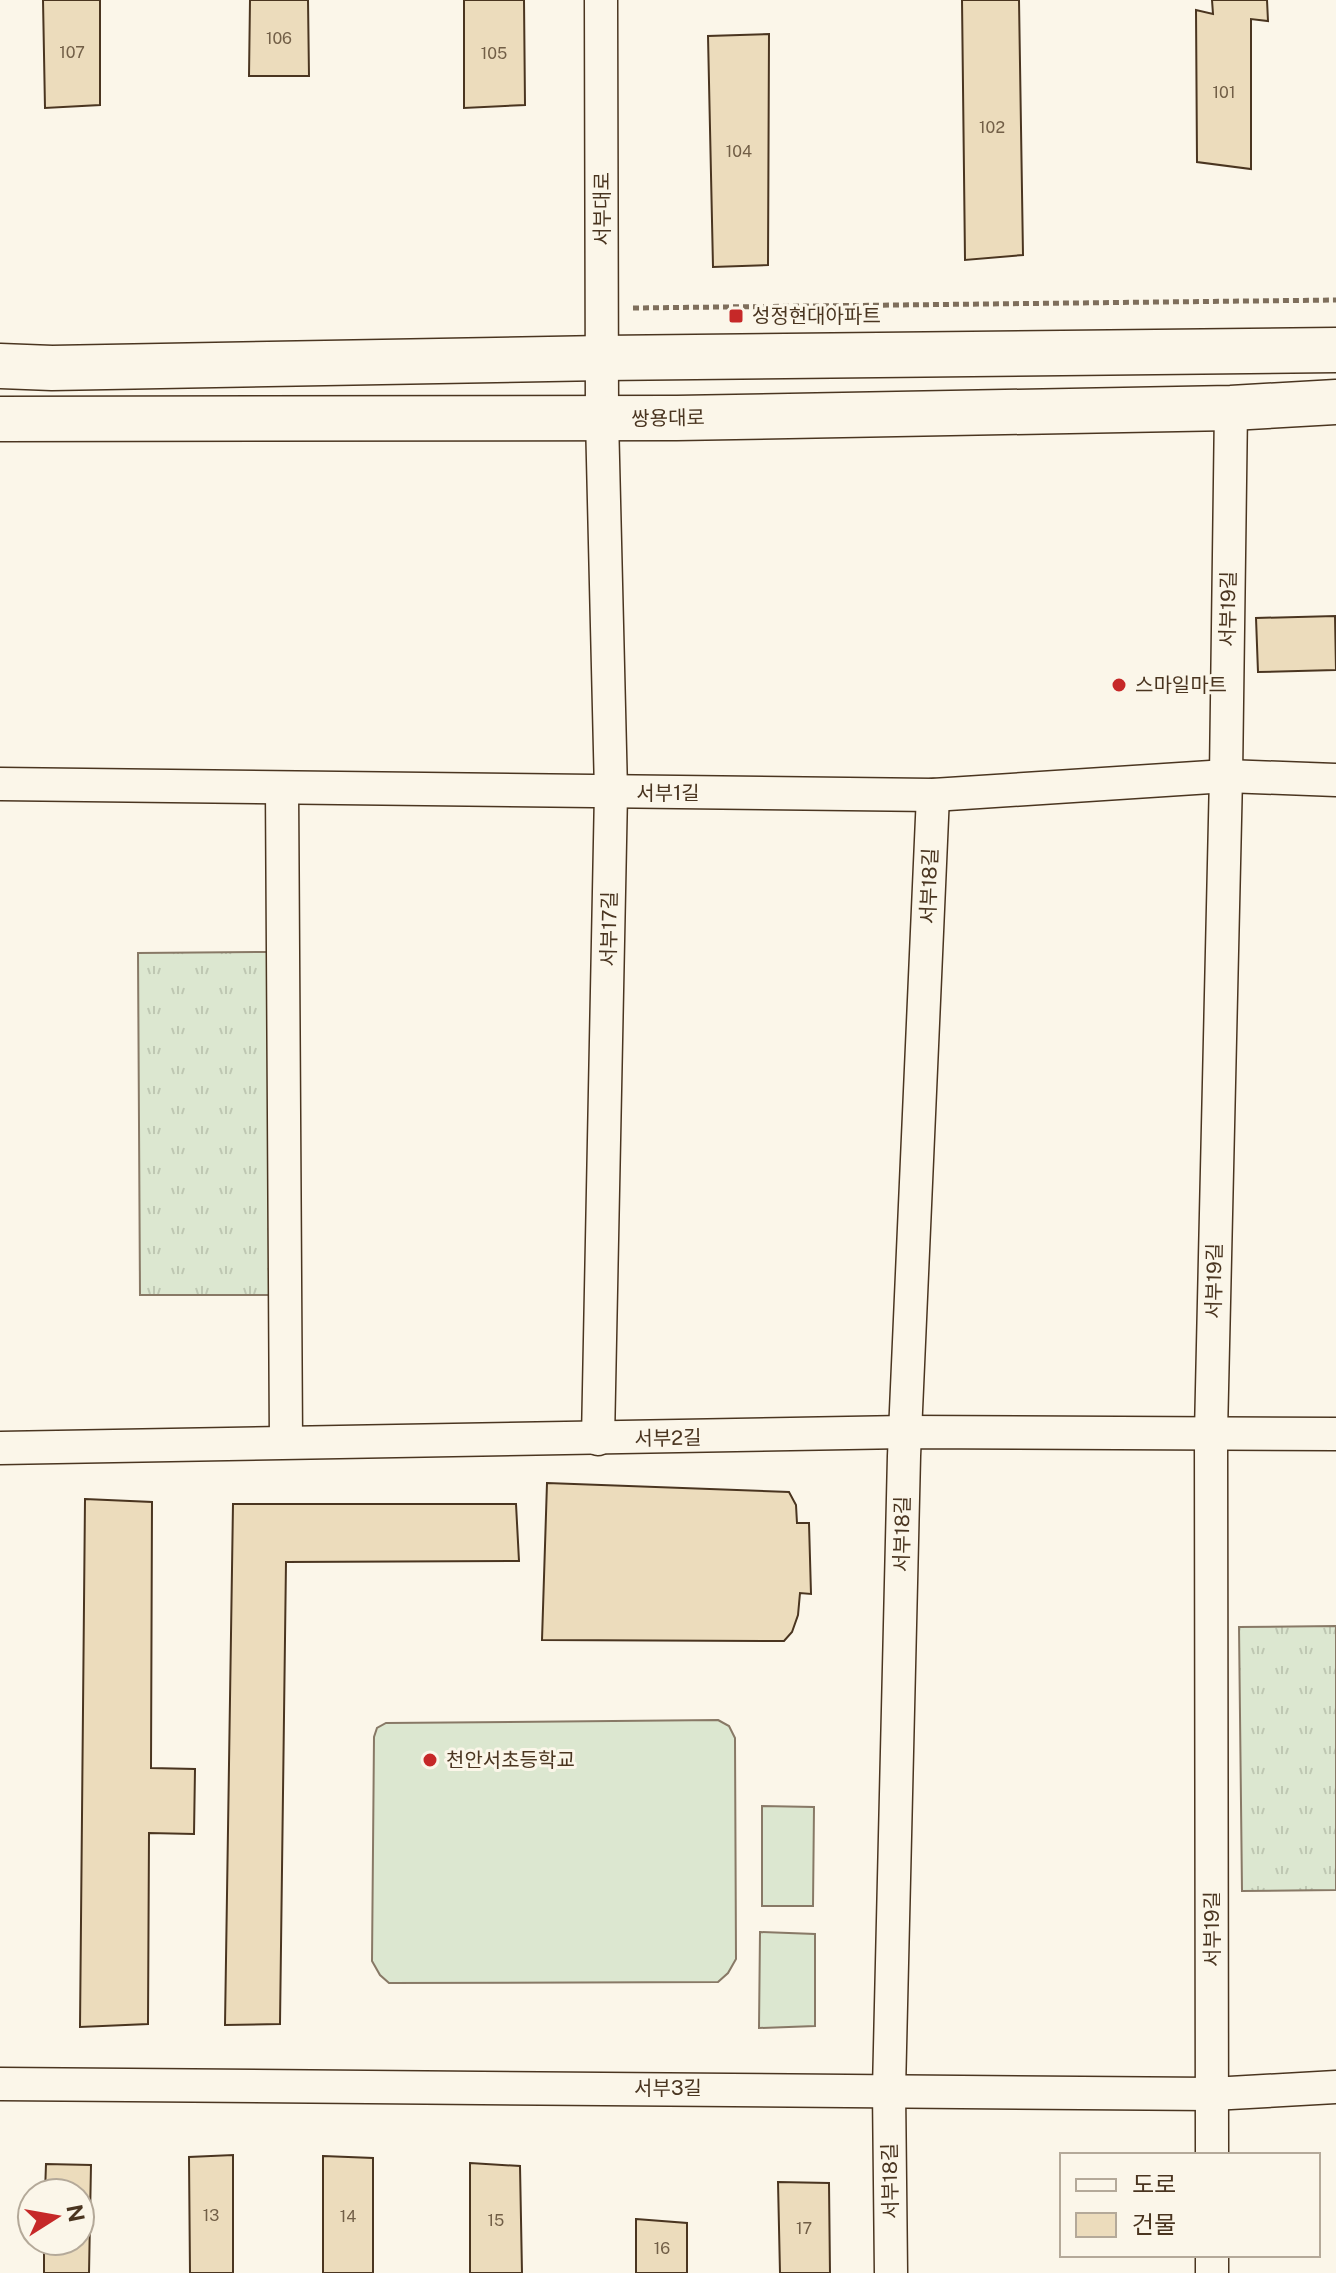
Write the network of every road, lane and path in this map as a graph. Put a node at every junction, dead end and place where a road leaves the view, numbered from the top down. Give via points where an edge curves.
1 (601, 0) edge
2 (1336, 300) edge
3 (602, 308) junction
4 (1336, 350) edge
5 (603, 358) junction
6 (0, 366) edge
7 (1336, 402) edge
8 (1231, 408) junction
9 (602, 418) junction
10 (0, 419) edge
11 (1226, 776) junction
12 (1336, 780) edge
13 (0, 784) edge
14 (282, 788) junction
15 (611, 792) junction
16 (933, 795) junction
17 (905, 1432) junction
18 (1211, 1433) junction
19 (1336, 1434) edge
20 (598, 1439) junction
21 (286, 1442) junction
22 (0, 1448) edge
23 (0, 2084) edge
24 (1336, 2087) edge
25 (889, 2090) junction
26 (1212, 2094) junction
27 (1212, 2153) edge
28 (891, 2273) edge

1 - 3 street, 서부대로
2 - 3 path
3 - 5 street, 서부대로
4 - 5 main road
5 - 6 main road
5 - 9 street, 서부대로
7 - 8 main road, 쌍용대로
8 - 9 main road, 쌍용대로
8 - 11 street, 서부19길
9 - 10 main road, 쌍용대로
9 - 15 street, 서부17길
11 - 12 street, 서부1길
11 - 16 street, 서부1길
11 - 18 street, 서부19길
13 - 14 street, 서부1길
14 - 15 street, 서부1길
14 - 21 street
15 - 16 street, 서부1길
15 - 20 street, 서부17길
16 - 17 street, 서부18길
17 - 18 street, 서부2길
17 - 20 street, 서부2길
17 - 25 street, 서부18길
18 - 19 street, 서부2길
18 - 26 street, 서부19길
20 - 21 street, 서부2길
21 - 22 street, 서부2길
23 - 25 street, 서부3길
24 - 26 street, 서부3길
25 - 26 street, 서부3길
25 - 28 street, 서부18길
26 - 27 street, 서부19길

